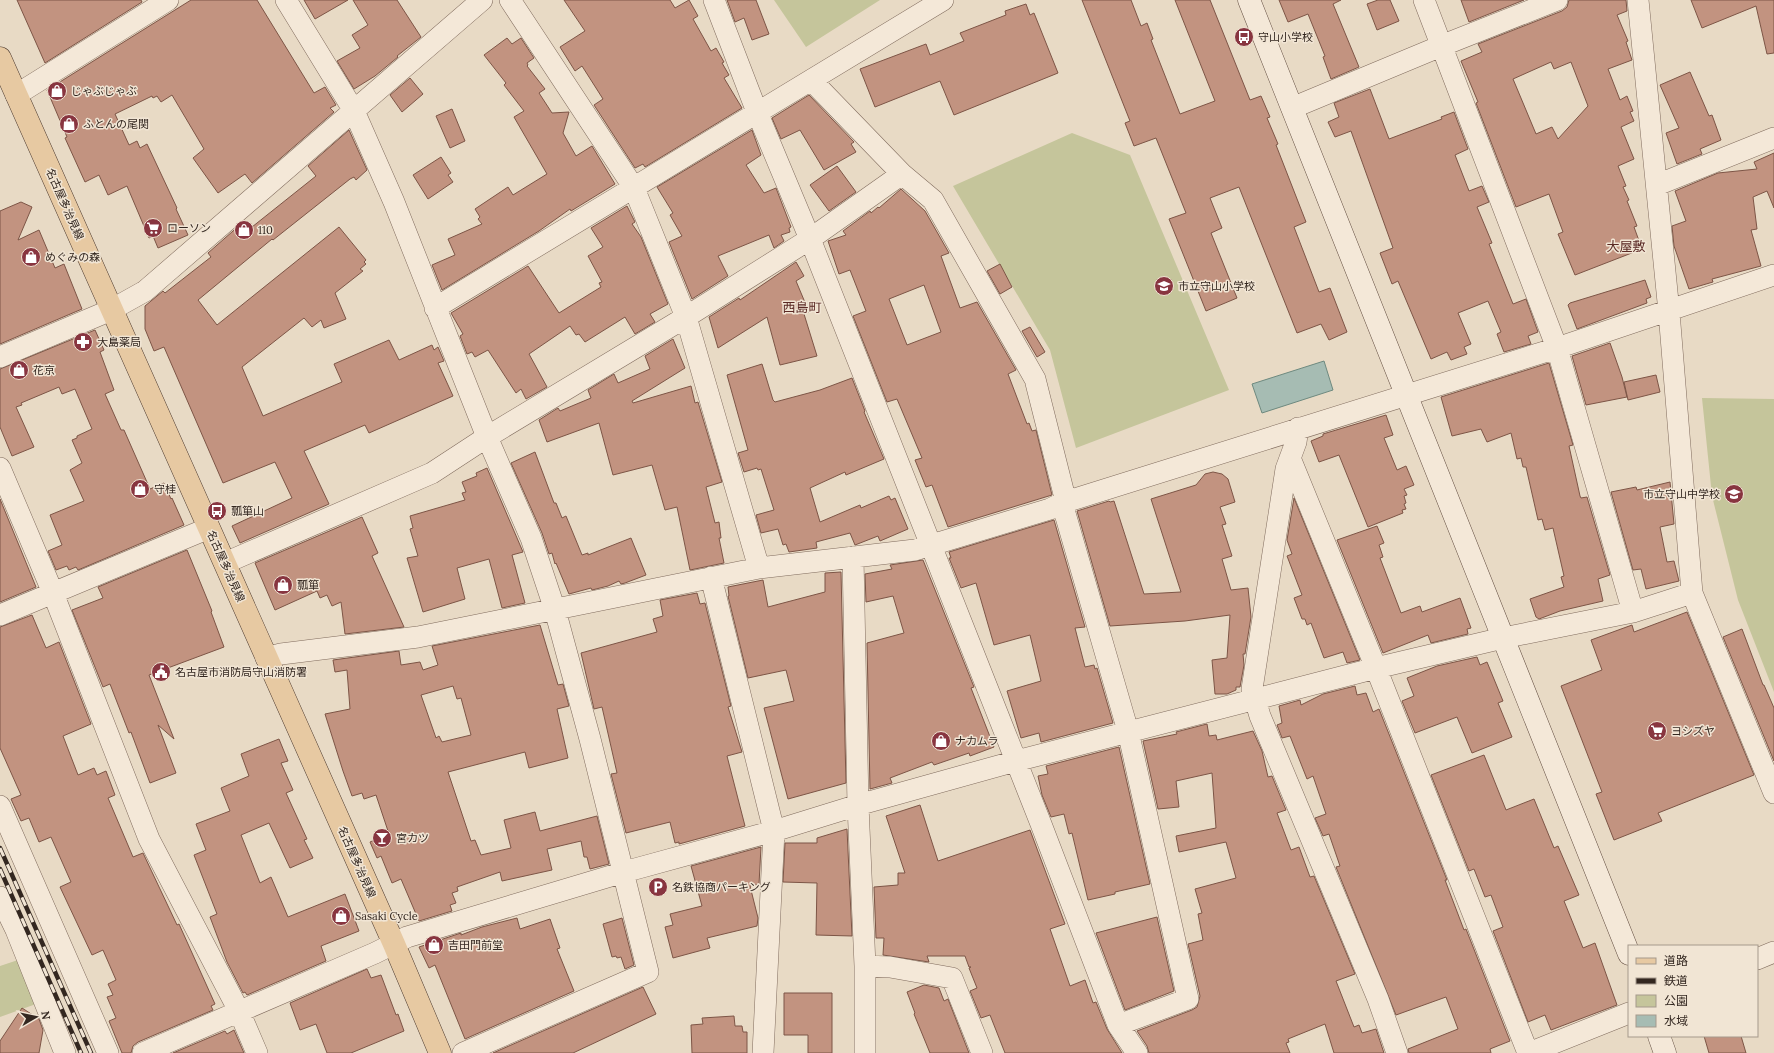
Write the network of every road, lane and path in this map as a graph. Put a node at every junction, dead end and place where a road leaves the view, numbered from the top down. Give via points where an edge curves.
1 (168, 0) edge
2 (286, 0) edge
3 (482, 0) edge
4 (510, 0) edge
5 (714, 0) edge
6 (943, 0) edge
7 (1249, 0) edge
8 (1424, 0) edge
9 (1557, 0) edge
10 (1638, 0) edge
11 (1441, 46) junction
12 (0, 58) edge
13 (812, 81) junction
14 (16, 95) junction
15 (1292, 108) junction
16 (354, 111) junction
17 (757, 112) junction
18 (1774, 138) edge
19 (902, 174) junction
20 (1657, 185) junction
21 (634, 188) junction
22 (810, 239) junction
23 (1774, 275) edge
24 (435, 308) junction
25 (111, 310) junction
26 (1669, 312) junction
27 (686, 317) junction
28 (1557, 348) junction
29 (0, 357) edge
30 (1407, 395) junction
31 (1298, 428) junction
32 (487, 437) junction
33 (1290, 458) junction
34 (0, 468) edge
35 (1064, 502) junction
36 (209, 528) junction
37 (931, 546) junction
38 (853, 557) junction
39 (225, 563) junction
40 (759, 568) junction
41 (711, 577) junction
42 (53, 593) junction
43 (1692, 593) junction
44 (555, 610) junction
45 (1633, 612) junction
46 (0, 616) edge
47 (1503, 638) junction
48 (266, 658) junction
49 (1376, 668) junction
50 (1255, 700) junction
51 (1128, 731) junction
52 (1016, 761) junction
53 (1774, 793) edge
54 (858, 805) junction
55 (0, 806) edge
56 (774, 831) junction
57 (624, 872) junction
58 (0, 897) edge
59 (394, 944) junction
60 (1628, 951) edge
61 (1774, 952) edge
62 (1758, 959) edge
63 (865, 966) junction
64 (239, 1011) junction
65 (1628, 1013) edge
66 (1118, 1025) junction
67 (1659, 1037) edge
68 (65, 1053) edge
69 (108, 1053) edge
70 (142, 1053) edge
71 (257, 1053) edge
72 (440, 1053) edge
73 (463, 1053) edge
74 (763, 1053) edge
75 (865, 1053) edge
76 (982, 1053) edge
77 (1137, 1053) edge
78 (1397, 1053) edge
79 (1528, 1053) edge
80 (1665, 1053) edge

1 - 14 street
2 - 16 street
3 - 16 street
4 - 21 street
5 - 17 street
6 - 13 street
7 - 15 street
8 - 11 street
9 - 11 street
10 - 20 street
11 - 15 street
11 - 28 street
12 - 14 main road, 名古屋多治見線
13 - 17 street
13 - 19 street
14 - 25 main road, 名古屋多治見線
15 - 30 street
16 - 24 street via 394,202
16 - 25 street via 144,291
17 - 21 street
17 - 22 street
18 - 20 street
19 - 22 street
19 - 35 street via 934,200 1035,379
20 - 26 street
21 - 24 street
21 - 27 street
22 - 27 street
22 - 37 street
23 - 26 street
24 - 32 street
25 - 29 street
25 - 36 main road, 名古屋多治見線
26 - 28 street
26 - 43 street
27 - 32 street
27 - 40 street
28 - 30 street
28 - 45 street
30 - 31 street
30 - 47 street
31 - 33 street
31 - 35 street
32 - 39 street via 432,473
32 - 44 street via 531,538
33 - 49 street
33 - 50 street via 1286,469 1252,689
34 - 42 street
35 - 37 street via 1050,509
35 - 51 street
36 - 39 main road, 名古屋多治見線
36 - 42 street
37 - 38 street
37 - 52 street
38 - 40 street
38 - 54 street
39 - 48 main road, 名古屋多治見線
40 - 41 street
41 - 44 street
41 - 56 street
42 - 46 street
42 - 64 street via 149,839
43 - 45 street
43 - 53 street
44 - 48 street via 418,637
44 - 57 street
45 - 47 street
47 - 49 street
47 - 60 street
48 - 59 main road, 名古屋多治見線
49 - 50 street
49 - 79 street
50 - 51 street
50 - 78 street via 1378,998
51 - 52 street
51 - 66 street via 1188,999
52 - 54 street
52 - 66 street
54 - 56 street
54 - 63 street
55 - 69 street
56 - 57 street
56 - 74 street
57 - 59 street via 407,937
57 - 73 street via 648,972
58 - 68 street via 16,930
59 - 64 street
59 - 72 main road, 名古屋多治見線
61 - 62 street
63 - 75 street
63 - 76 street via 890,967 952,978
64 - 70 street
64 - 71 street
65 - 79 street
66 - 77 street
67 - 80 street

